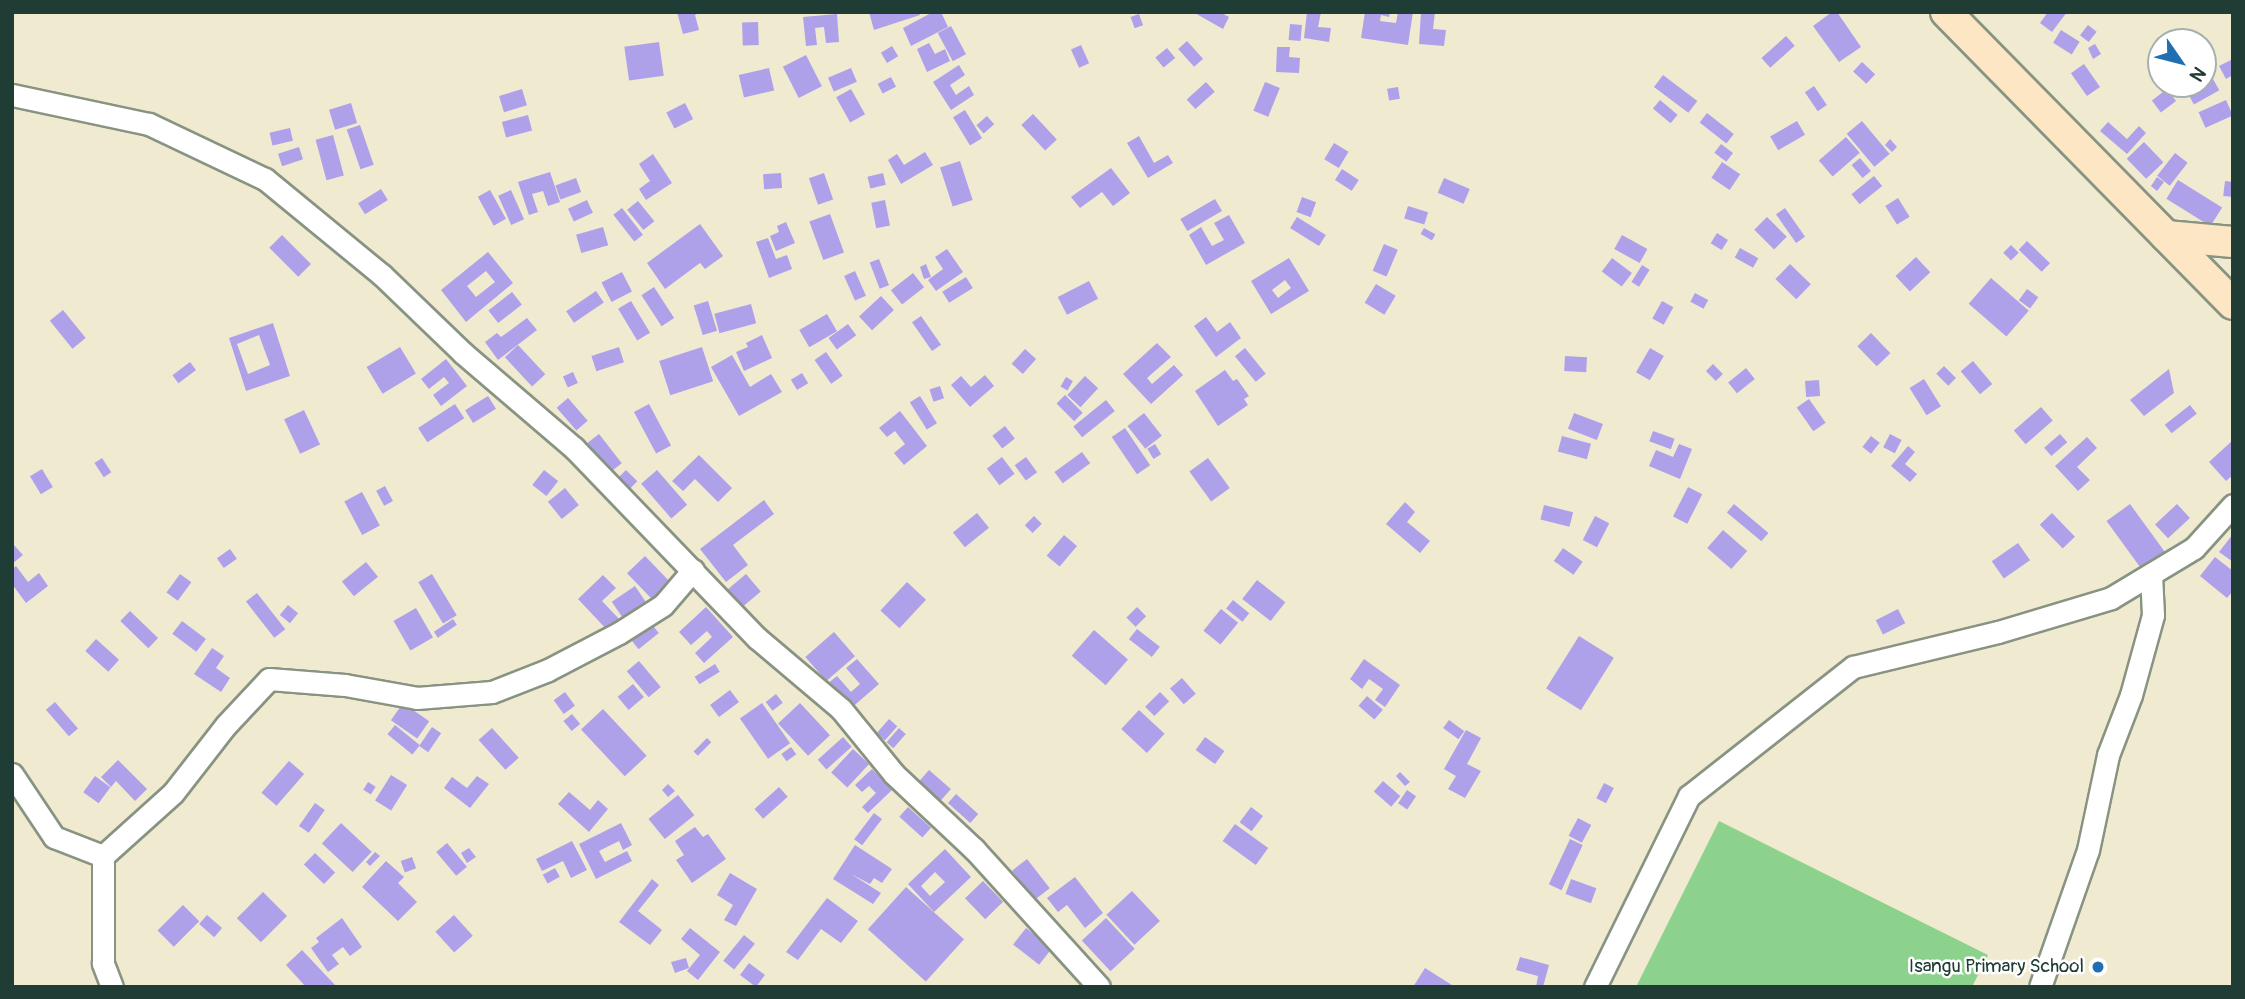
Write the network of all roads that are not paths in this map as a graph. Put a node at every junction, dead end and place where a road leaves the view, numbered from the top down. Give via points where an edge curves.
1 (1946, 12) edge
2 (12, 95) edge
3 (2166, 236) junction
4 (2233, 242) edge
5 (2233, 304) edge
6 (2233, 505) edge
7 (692, 570) junction
8 (2151, 574) junction
9 (12, 774) edge
10 (103, 856) junction
11 (112, 987) edge
12 (1099, 987) edge
13 (1595, 987) edge
14 (2039, 987) edge

1 - 3 street
2 - 7 street via 149,124 265,179 382,275 463,353 574,448
3 - 4 street
3 - 5 street
6 - 8 street via 2194,548
7 - 10 street via 663,605 620,633 492,692 417,698 345,685 269,679 173,793
7 - 12 street via 757,638 841,709 894,774 974,849
8 - 13 street via 2111,598 1998,632 1853,667 1689,796
8 - 14 street via 2153,615 2131,695 2108,755 2088,850
9 - 10 street via 54,837
10 - 11 street via 103,963

